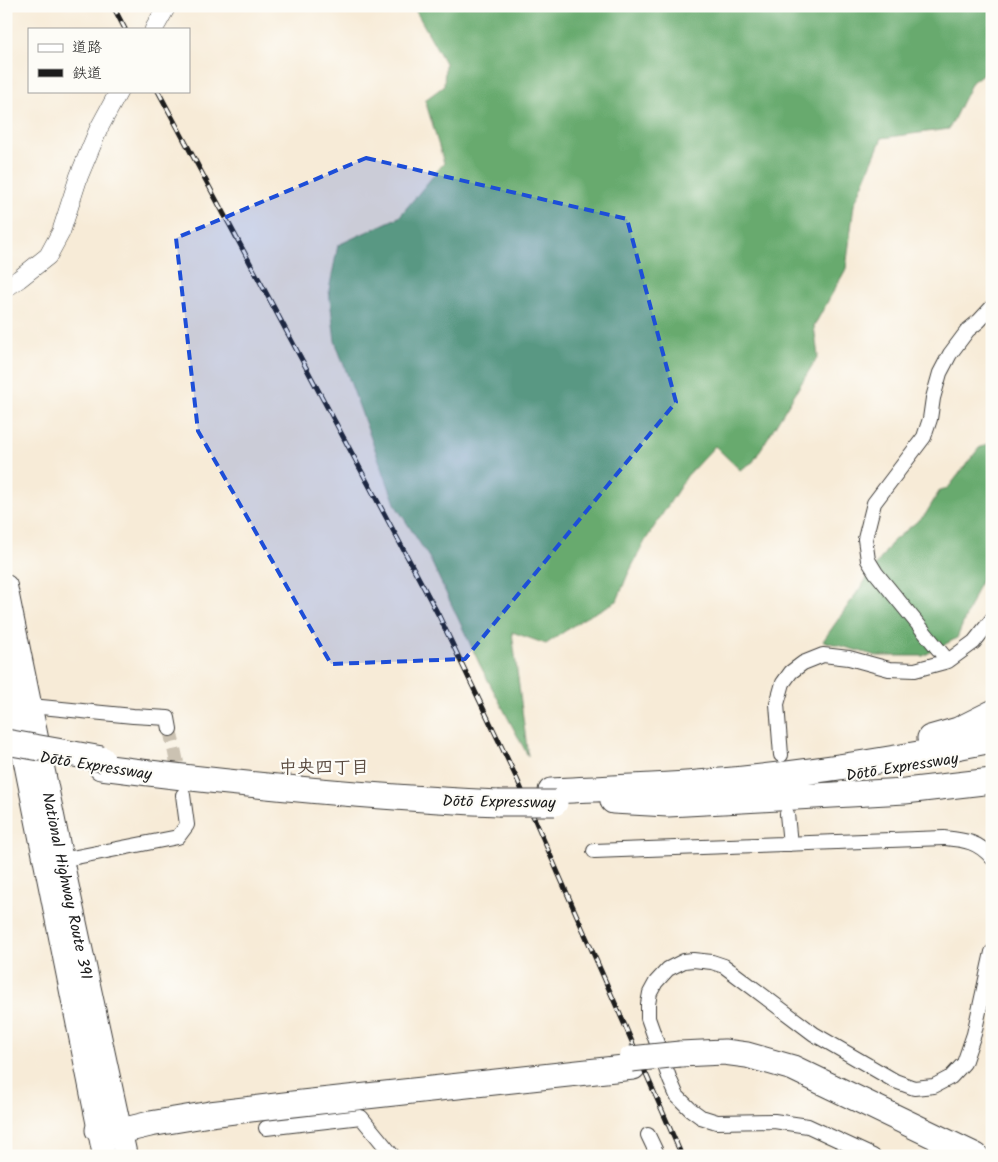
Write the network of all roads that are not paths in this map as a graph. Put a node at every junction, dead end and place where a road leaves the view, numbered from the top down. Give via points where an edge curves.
1 (167, 6) edge
2 (155, 28) edge
3 (118, 92) edge
4 (6, 288) edge
5 (992, 307) edge
6 (6, 586) edge
7 (992, 619) edge
8 (948, 661) junction
9 (6, 668) edge
10 (31, 706) junction
11 (992, 713) edge
12 (170, 729) tunnel mouth
13 (992, 740) edge
14 (6, 742) edge
15 (6, 750) edge
16 (992, 751) edge
17 (781, 755) dead end
18 (102, 763) junction
19 (992, 781) edge
20 (709, 782) junction
21 (183, 795) tunnel mouth
22 (553, 797) junction
23 (606, 801) junction
24 (787, 814) dead end
25 (790, 844) junction
26 (594, 851) dead end
27 (992, 858) edge
28 (54, 861) junction
29 (992, 952) edge
30 (681, 1058) junction
31 (113, 1127) junction
32 (266, 1128) dead end
33 (648, 1135) dead end
34 (104, 1156) edge
35 (126, 1156) edge
36 (393, 1156) edge
37 (658, 1156) edge
38 (873, 1156) edge
39 (957, 1156) edge
40 (976, 1156) edge

1 - 2 street
3 - 4 street via 79,176 62,232 48,256
5 - 8 street via 968,330 950,354 940,373 924,437 874,503 865,539 868,560 876,573
6 - 10 highway, National Highway Route 391
7 - 8 street via 974,642
8 - 17 street via 915,670 889,670 849,658 823,656 803,663 783,683 777,704
9 - 28 highway
10 - 12 street via 168,718
10 - 28 highway, National Highway Route 391
11 - 20 highway via 958,730 932,737
13 - 20 highway, Dōtō Expressway via 793,774
14 - 18 highway, Dōtō Expressway, bridge
15 - 18 highway, Dōtō Expressway
16 - 23 highway, Dōtō Expressway via 793,782
18 - 22 highway, Dōtō Expressway, bridge via 198,780 429,800
19 - 23 highway via 905,791 668,804
20 - 22 highway, Dōtō Expressway
21 - 28 street via 187,825 178,837
22 - 23 highway, Dōtō Expressway
24 - 25 street
25 - 26 street
25 - 27 street via 944,838 978,845
28 - 31 highway
29 - 38 street via 974,1034 964,1063 951,1077 934,1086 914,1088 895,1081 814,1034 724,966 684,961 668,969 656,982 650,993 648,1018 677,1096 690,1109 717,1122 774,1120 808,1126
30 - 31 highway
30 - 39 highway via 745,1063 789,1075
30 - 40 highway via 724,1052 793,1068
31 - 34 highway
31 - 35 highway
32 - 36 street via 361,1116
33 - 37 street

